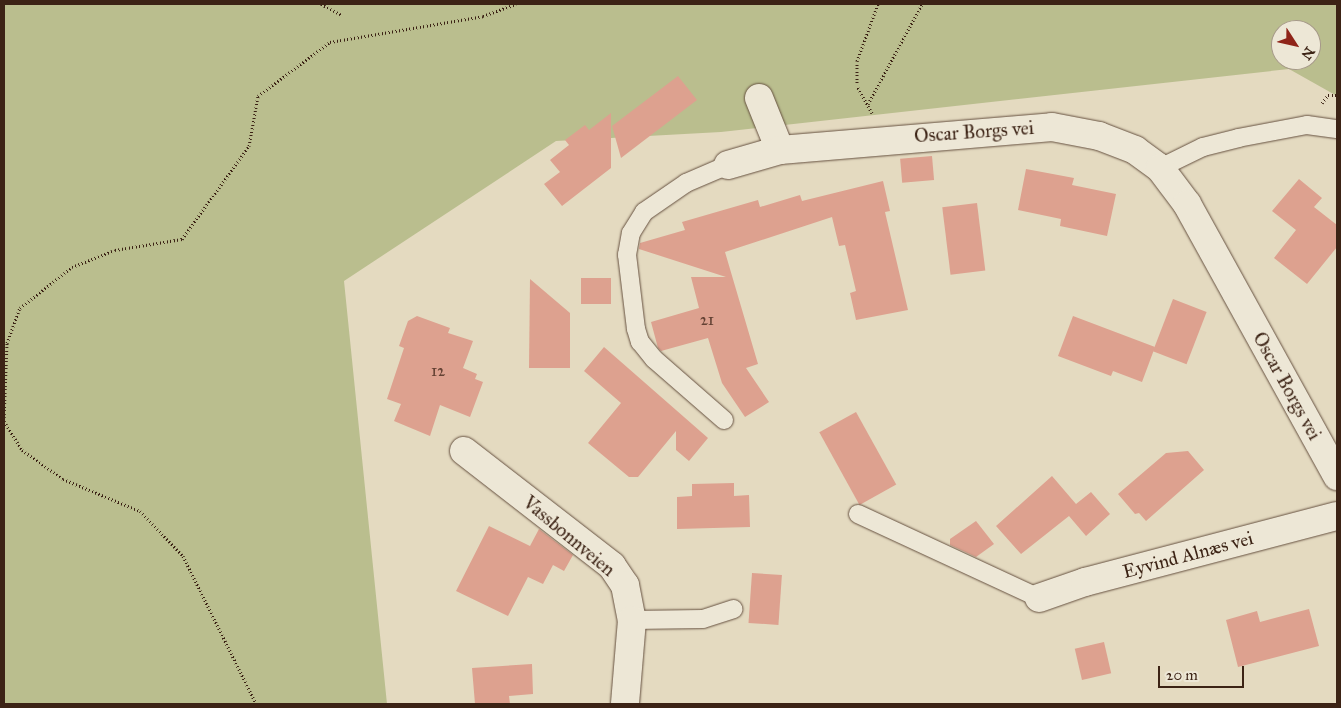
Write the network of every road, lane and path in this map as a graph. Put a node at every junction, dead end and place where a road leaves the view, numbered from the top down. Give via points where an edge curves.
1 (321, 4) edge
2 (516, 4) edge
3 (878, 4) edge
4 (922, 4) edge
5 (342, 15) dead end
6 (759, 98) dead end
7 (868, 105) junction
8 (1337, 129) edge
9 (887, 138) junction
10 (780, 150) junction
11 (728, 165) joint
12 (1160, 168) junction
13 (724, 420) dead end
14 (4, 421) edge
15 (464, 451) dead end
16 (1337, 476) edge
17 (858, 514) dead end
18 (1337, 516) edge
19 (1040, 598) joint
20 (734, 609) dead end
21 (632, 620) junction
22 (256, 704) edge
23 (625, 704) edge

1 - 5 path
2 - 14 path via 483,16 330,42 258,96 249,146 182,239 115,250 72,267 20,308 7,344
3 - 7 path via 857,61 857,86
4 - 7 path
6 - 10 street
7 - 9 path
8 - 12 lane via 1307,125 1238,138 1203,147
9 - 10 street, Oscar Borgs vei
9 - 12 street, Oscar Borgs vei via 1052,127 1100,136 1135,150
10 - 11 street, Oscar Borgs vei
11 - 13 lane via 686,183 644,212 631,233 627,255 640,342 654,359
12 - 16 street, Oscar Borgs vei via 1187,204
14 - 22 path via 22,450 63,480 140,511 182,556
15 - 21 street, Vassbonnveien via 612,566 625,585
17 - 19 lane
18 - 19 street, Eyvind Alnæs vei via 1085,582
20 - 21 lane via 703,619
21 - 23 street, Vassbonnveien

